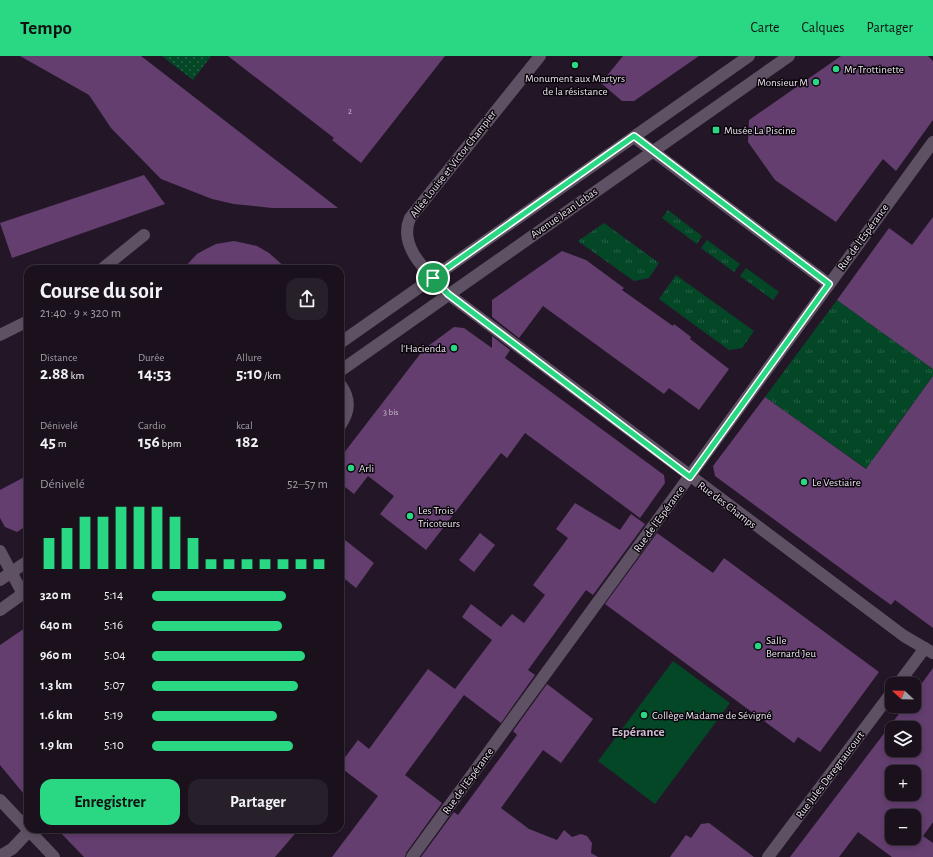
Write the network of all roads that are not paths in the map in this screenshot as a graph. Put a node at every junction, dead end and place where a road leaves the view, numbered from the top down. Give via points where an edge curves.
1 (540, 56) edge
2 (749, 56) edge
3 (789, 56) edge
4 (634, 136) junction
5 (933, 142) edge
6 (653, 151) junction
7 (144, 235) dead end
8 (107, 265) edge
9 (433, 278) junction
10 (829, 284) junction
11 (448, 294) junction
12 (24, 323) edge
13 (0, 335) edge
14 (344, 340) edge
15 (344, 368) edge
16 (344, 392) edge
17 (344, 421) edge
18 (690, 477) junction
19 (0, 551) edge
20 (24, 564) edge
21 (10, 573) junction
22 (0, 580) edge
23 (24, 592) edge
24 (24, 596) edge
25 (0, 610) edge
26 (929, 650) edge
27 (904, 677) edge
28 (885, 701) edge
29 (0, 800) edge
30 (24, 824) edge
31 (27, 833) edge
32 (33, 833) edge
33 (0, 856) edge
34 (54, 857) edge
35 (412, 857) edge
36 (768, 857) edge

1 - 9 street, Allée Louise et Victor Champier via 406,226 408,243
2 - 4 street, Avenue Jean Lebas
3 - 6 street, Avenue Jean Lebas
4 - 6 street
4 - 9 street, Avenue Jean Lebas
5 - 10 street, Rue de l'Espérance
6 - 10 street
6 - 11 street, Avenue Jean Lebas
7 - 8 street
9 - 11 street, Allée Louise et Victor Champier
9 - 14 street, Avenue Jean Lebas
10 - 18 street, Rue de l'Espérance
11 - 15 street, Avenue Jean Lebas
11 - 18 street, Rue des Champs
12 - 13 street
16 - 17 street via 349,401
18 - 26 street, Rue des Champs via 904,636
18 - 35 street, Rue de l'Espérance
19 - 21 street
20 - 21 street
21 - 22 street
21 - 23 street
24 - 25 street
26 - 27 street
28 - 36 street, Rue Jules Deregnaucourt
29 - 30 street
31 - 33 street via 12,849
32 - 34 street

